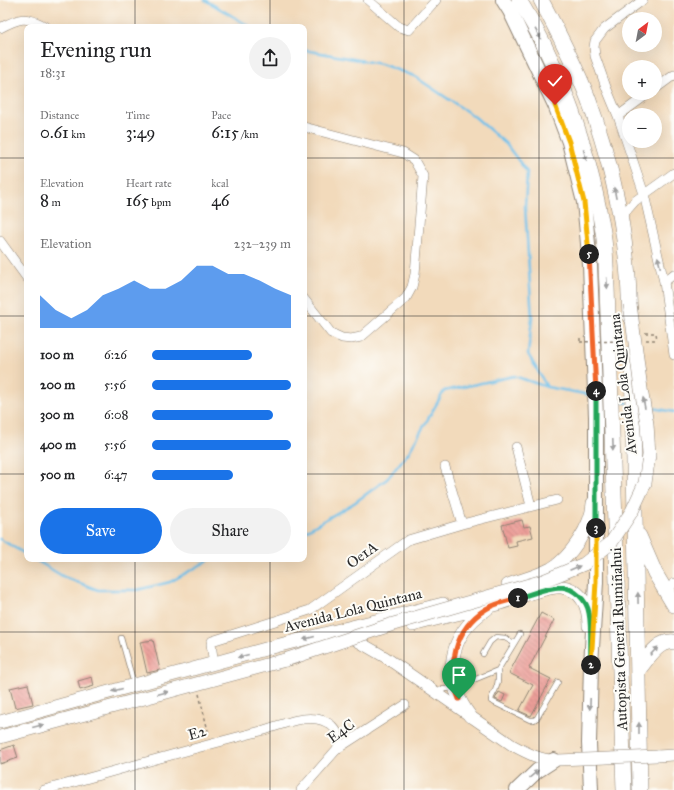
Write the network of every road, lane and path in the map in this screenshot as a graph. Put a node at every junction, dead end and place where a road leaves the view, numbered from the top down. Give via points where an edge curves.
1 (368, 0) edge
2 (436, 0) edge
3 (503, 0) edge
4 (519, 0) edge
5 (541, 0) edge
6 (643, 0) edge
7 (41, 24) edge
8 (0, 28) edge
9 (674, 75) edge
10 (662, 84) edge
11 (640, 100) edge
12 (618, 116) junction
13 (307, 128) edge
14 (674, 173) edge
15 (644, 194) junction
16 (620, 218) junction
17 (0, 241) edge
18 (24, 274) edge
19 (674, 274) edge
20 (664, 282) junction
21 (307, 303) edge
22 (630, 304) junction
23 (656, 333) dead end
24 (641, 340) dead end
25 (626, 341) dead end
26 (580, 342) dead end
27 (674, 355) edge
28 (596, 417) junction
29 (516, 447) dead end
30 (445, 467) dead end
31 (557, 500) dead end
32 (531, 506) junction
33 (462, 524) junction
34 (636, 531) junction
35 (670, 587) edge
36 (497, 604) junction
37 (674, 605) edge
38 (338, 630) junction
39 (520, 634) dead end
40 (121, 638) dead end
41 (357, 640) junction
42 (674, 642) edge
43 (514, 643) junction
44 (483, 654) dead end
45 (284, 660) junction
46 (214, 664) junction
47 (591, 665) junction
48 (639, 669) junction
49 (498, 670) junction
50 (558, 682) dead end
51 (197, 684) junction
52 (134, 685) junction
53 (454, 688) junction
54 (433, 690) junction
55 (405, 705) dead end
56 (470, 716) junction
57 (0, 722) edge
58 (0, 737) edge
59 (211, 743) junction
60 (337, 749) junction
61 (674, 755) edge
62 (556, 760) junction
63 (639, 768) junction
64 (44, 790) edge
65 (300, 790) edge
66 (517, 790) edge
67 (591, 790) edge
68 (624, 790) edge
69 (640, 790) edge
70 (645, 790) edge

1 - 2 street via 399,27 409,30
3 - 28 main road via 555,105 569,142 584,202 590,265
4 -> 68 highway, Autopista General Rumiñahui via 544,45 581,138 595,189 603,233
16 -> 5 highway, Autopista General Rumiñahui via 608,163 588,98
6 - 12 street via 604,29 595,41 595,56
7 - 8 street via 26,18 16,19
9 - 10 street
11 - 12 street
12 - 15 street
13 - 21 street via 403,153 414,160 423,176 415,274 406,298 361,337 352,340 331,333
14 - 15 street
15 - 16 street
20 -> 15 street
16 - 22 highway, Autopista General Rumiñahui
17 - 18 street
19 - 20 street
20 - 27 street
22 - 34 highway, Autopista General Rumiñahui
45 -> 22 main road, Avenida Lola Quintana, bridge via 390,625 543,581 584,564 611,543 632,511 645,484 649,456 648,424
23 - 24 path, bridge via 657,340
25 - 26 path, bridge
28 - 38 main road, Avenida Lola Quintana via 592,510 584,531 561,562 551,569 491,591
28 - 47 main road via 596,582
29 - 32 street
30 - 33 street
31 - 32 street, Oe1A
32 - 33 street, Oe1A
33 - 46 street, Oe1A via 403,542 310,610 212,641
34 - 35 highway via 655,573
48 -> 34 highway, Autopista General Rumiñahui
35 - 37 highway
36 - 41 main road, Avenida Lola Quintana
36 - 47 main road, Avenida Lola Quintana via 552,588 562,587 577,594 589,612
36 - 53 main road via 477,616 462,634 452,667
38 - 41 street
38 -> 46 main road, Avenida Lola Quintana
39 - 43 lane
40 - 52 lane
41 - 45 main road, Avenida Lola Quintana
41 - 54 street
48 -> 42 highway via 658,647
43 - 44 lane via 496,636
43 - 49 lane
45 - 51 main road, Avenida Lola Quintana
46 - 52 main road, Avenida Lola Quintana
47 -> 67 main road
63 -> 48 highway, Autopista General Rumiñahui
49 - 50 lane via 498,681 491,701 530,720 537,718
49 - 53 lane
58 -> 51 main road, Avenida Lola Quintana
51 - 59 path
52 -> 57 main road, Avenida Lola Quintana
53 - 54 lane
53 - 56 main road
54 - 56 street
55 - 60 street, E4C
56 - 62 street via 527,753
59 - 60 street, E2 via 293,721 318,719 337,730
59 - 64 street, E2
60 - 65 street, E4C
61 - 62 street, bridge
66 -> 62 main road via 537,771
63 - 69 highway, Autopista General Rumiñahui
63 - 70 highway

